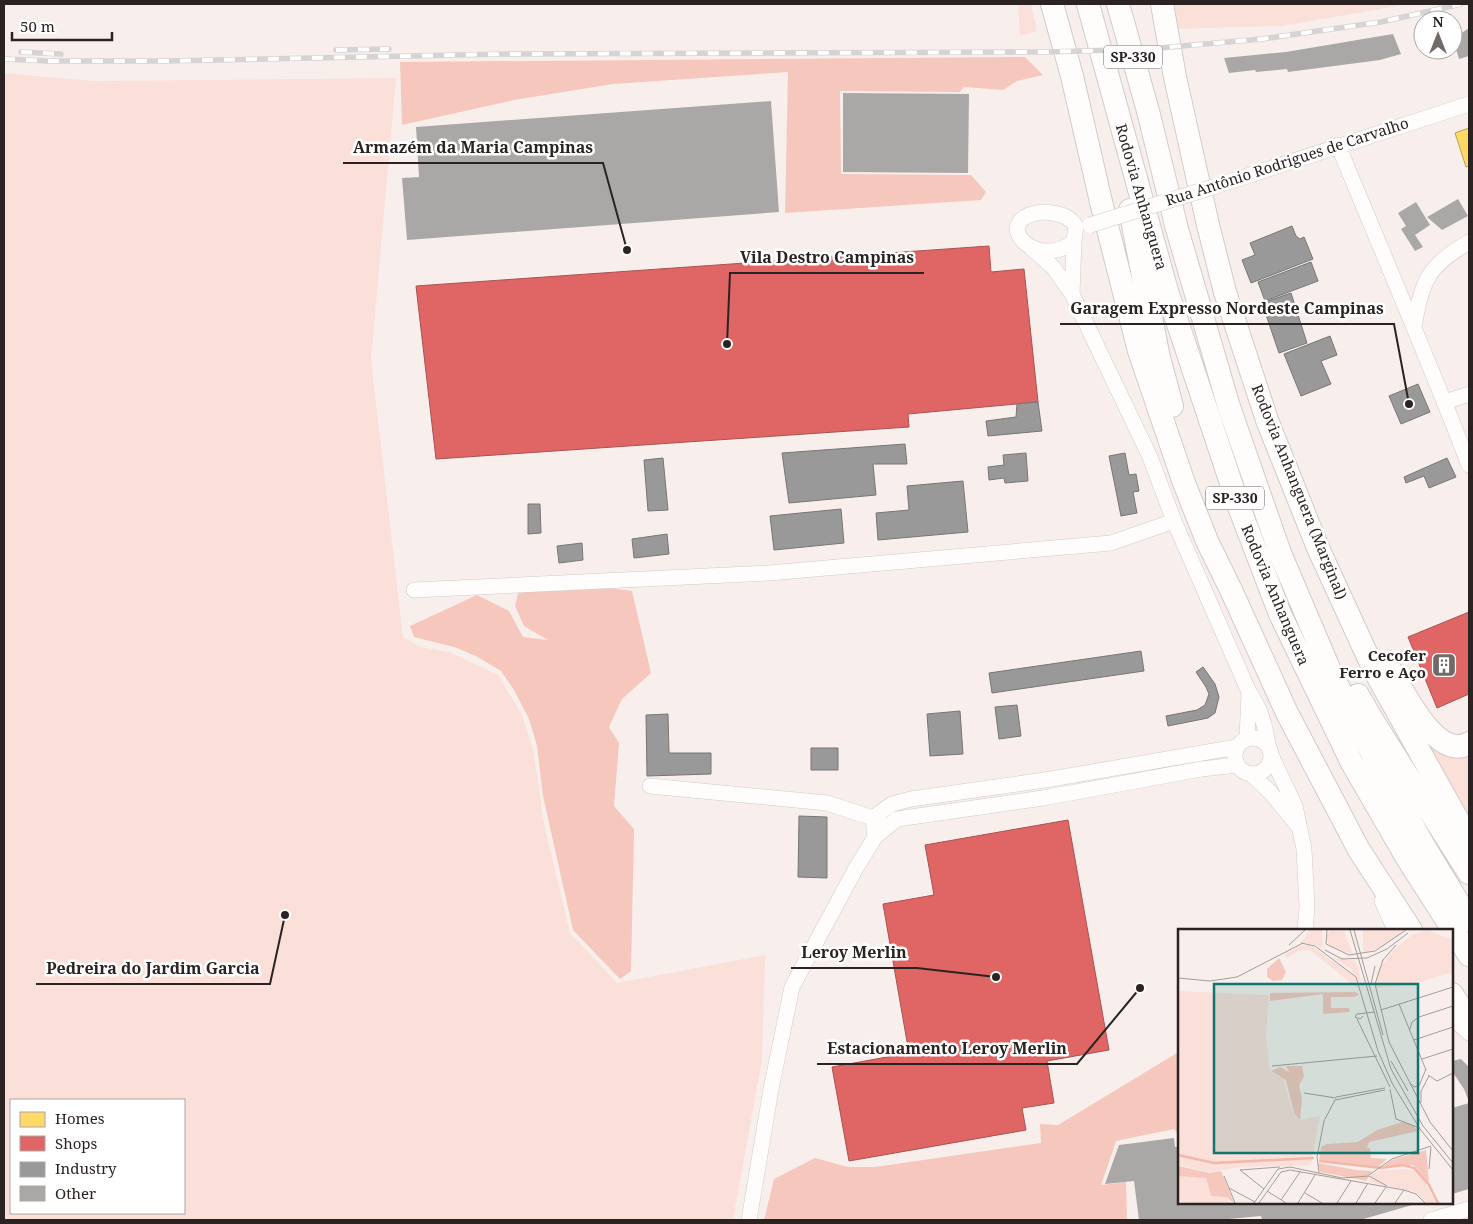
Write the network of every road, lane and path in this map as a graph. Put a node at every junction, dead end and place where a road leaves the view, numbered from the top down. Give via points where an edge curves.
1 (1052, 4) edge
2 (1088, 4) edge
3 (1118, 4) edge
4 (1132, 4) edge
5 (1162, 4) edge
6 (1469, 104) edge
7 (1115, 105) junction
8 (1148, 111) junction
9 (1338, 145) junction
10 (1080, 231) junction
11 (1469, 242) edge
12 (1032, 248) junction
13 (1072, 294) junction
14 (1414, 326) junction
15 (1469, 394) edge
16 (1445, 402) junction
17 (1469, 465) edge
18 (1174, 521) junction
19 (1318, 548) junction
20 (1280, 553) junction
21 (414, 590) dead end
22 (1231, 590) junction
23 (1249, 692) junction
24 (1242, 743) junction
25 (1469, 743) edge
26 (1269, 750) junction
27 (1237, 765) junction
28 (1251, 774) junction
29 (650, 786) dead end
30 (873, 818) junction
31 (1299, 827) junction
32 (881, 831) junction
33 (1469, 840) edge
34 (1359, 850) junction
35 (1469, 873) edge
36 (1469, 920) edge
37 (1305, 929) edge
38 (1395, 929) edge
39 (1410, 929) edge
40 (1452, 929) edge
41 (1453, 930) edge
42 (1469, 955) edge
43 (1453, 996) edge
44 (1453, 1019) edge
45 (1469, 1021) edge
46 (1469, 1032) edge
47 (1469, 1209) edge
48 (749, 1220) edge
49 (1431, 1220) edge

1 - 22 highway via 1139,350 1184,484
2 - 7 highway, Rodovia Anhanguera / SP-330
3 - 8 highway, Rodovia Anhanguera / SP-330
4 - 8 highway
5 - 19 highway, Rodovia Anhanguera (Marginal) via 1225,292 1266,420
6 - 9 street, Rua Antônio Rodrigues de Carvalho
7 - 22 highway via 1120,163 1159,358 1181,438
7 - 40 highway, Rodovia Anhanguera / SP-330 via 1167,291 1207,416 1280,614 1352,763
8 - 20 highway, Rodovia Anhanguera / SP-330 via 1177,229 1228,407
9 - 10 street, Rua Antônio Rodrigues de Carvalho, bridge
9 - 14 street
10 - 12 street via 1070,245 1056,250
10 - 12 street via 1064,215 1031,214 1022,218 1018,236
10 - 13 street
11 - 14 street via 1430,272 1419,298
12 - 13 street via 1053,267
13 - 18 street via 1150,457
14 - 16 street
15 - 16 street
16 - 17 street
18 - 21 street via 1111,543 770,572
18 - 23 street
19 - 25 highway via 1425,726 1447,744 1457,747
19 - 33 highway, Rodovia Anhanguera (Marginal) via 1374,670
20 - 35 highway via 1376,726
20 - 36 highway, Rodovia Anhanguera / SP-330 via 1331,674 1374,757
22 - 34 highway via 1287,713
23 - 24 street
23 - 26 street via 1258,704 1265,724
24 - 26 street via 1258,738
24 - 27 street via 1235,753
24 - 30 street via 1044,780 911,799 892,804
26 - 28 street via 1271,761 1263,771
26 - 31 street via 1295,806
27 - 28 street
27 - 32 street via 1043,798 897,818
28 - 31 street
29 - 30 street via 827,803
30 - 32 street
31 - 37 street via 1306,873
32 - 48 street via 856,868 792,987
34 - 38 street
34 - 39 highway
41 - 42 highway, Rodovia Anhanguera / SP-330
43 - 45 highway
44 - 46 street
47 - 49 street

